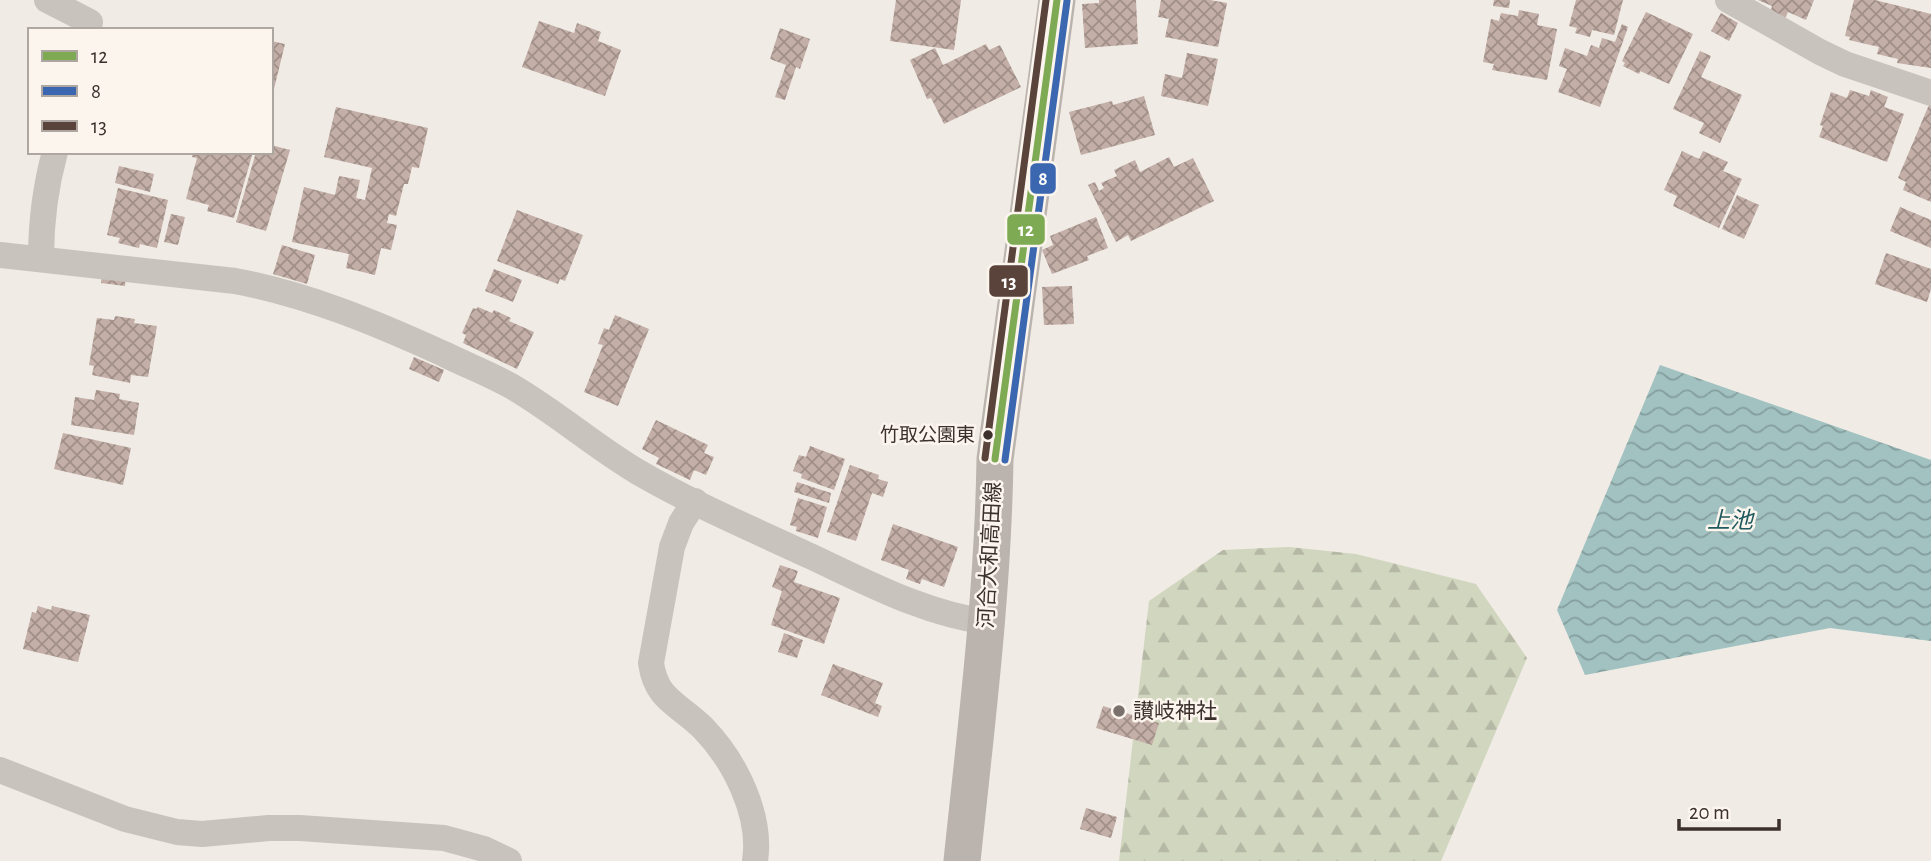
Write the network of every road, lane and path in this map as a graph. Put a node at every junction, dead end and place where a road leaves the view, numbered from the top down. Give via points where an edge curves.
1 (47, 0) edge
2 (1057, 0) edge
3 (1728, 0) edge
4 (88, 28) edge
5 (1931, 93) edge
6 (55, 154) edge
7 (0, 254) edge
8 (41, 259) junction
9 (695, 501) junction
10 (987, 622) junction
11 (0, 770) edge
12 (509, 861) edge
13 (755, 861) edge
14 (962, 861) edge

1 - 4 street via 90,22
2 - 10 main road, 河合大和高田線 via 995,459
3 - 5 street via 1828,56
6 - 8 street via 41,224
7 - 8 street
8 - 9 street via 235,281 347,312 509,385 605,452
9 - 10 street via 900,598 958,618
9 - 13 street via 672,547 651,663 653,680 702,727 732,768 754,821
10 - 14 main road, 河合大和高田線
11 - 12 street via 125,819 177,832 300,828 444,838

